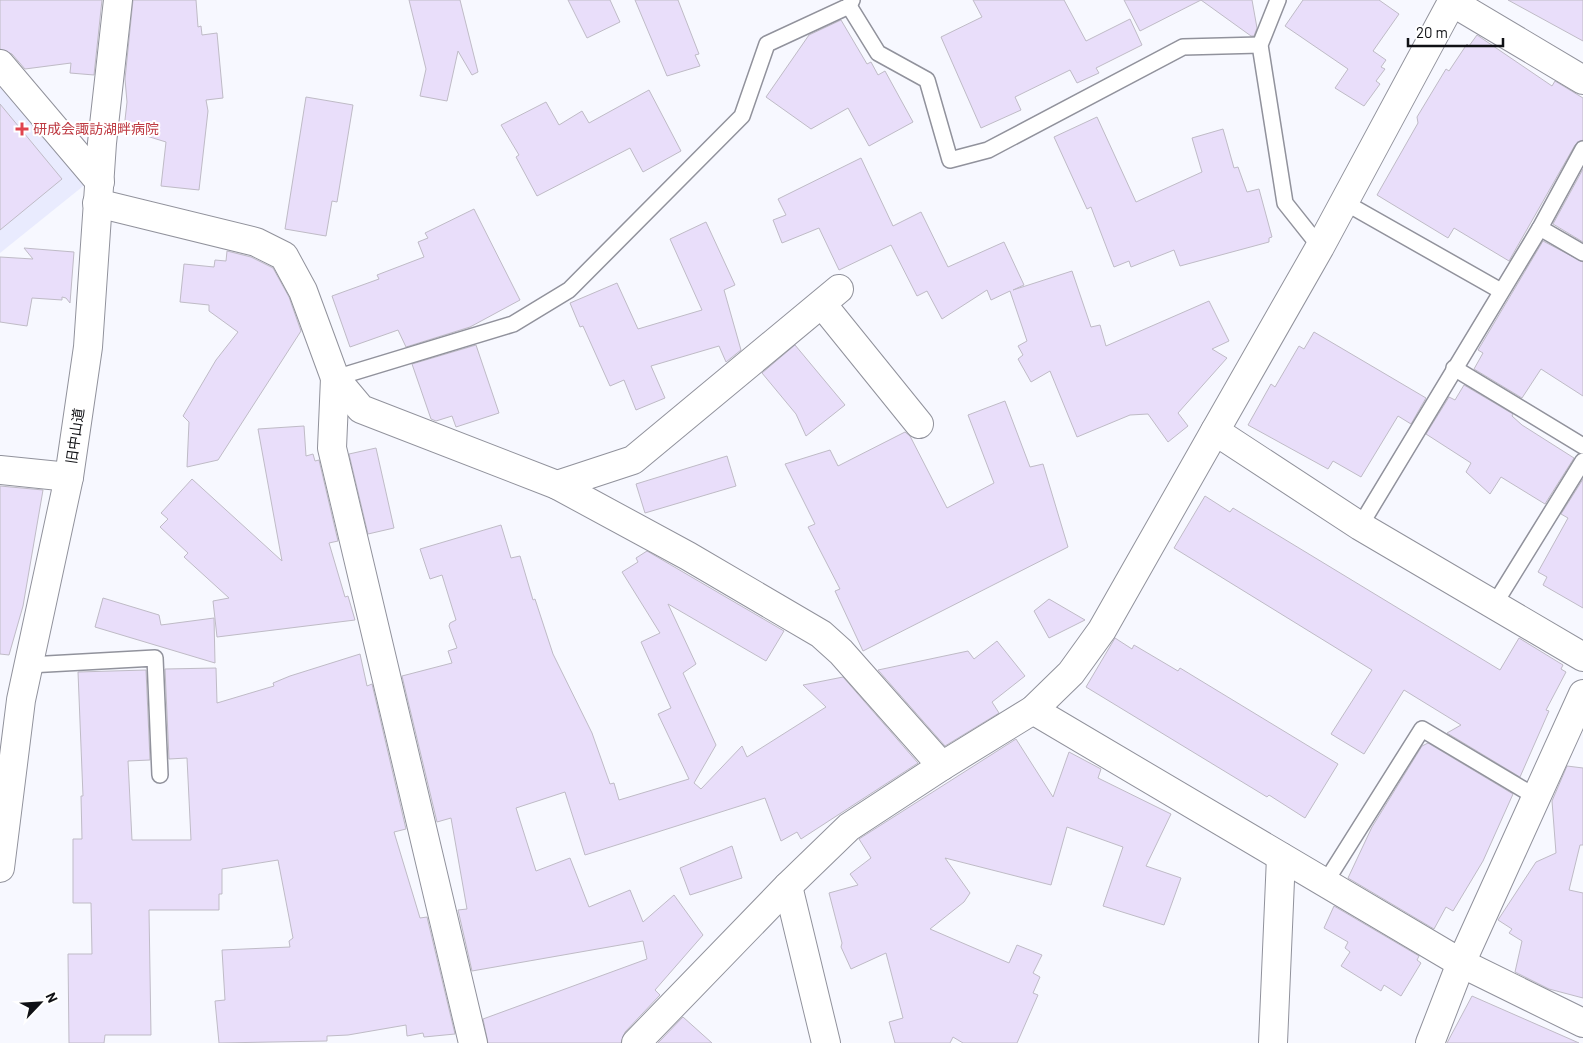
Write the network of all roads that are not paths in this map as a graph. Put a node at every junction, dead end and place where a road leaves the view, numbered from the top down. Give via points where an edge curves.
1 (118, 0) edge
2 (1278, 0) edge
3 (1452, 1) edge
4 (851, 3) edge
5 (1260, 45) junction
6 (0, 64) edge
7 (1583, 80) edge
8 (1583, 149) edge
9 (98, 193) junction
10 (1344, 202) junction
11 (1540, 228) junction
12 (1320, 248) junction
13 (1583, 253) edge
14 (1501, 291) junction
15 (1454, 368) junction
16 (335, 378) junction
17 (919, 424) dead end
18 (1216, 432) junction
19 (1583, 446) edge
20 (1583, 460) edge
21 (0, 470) edge
22 (69, 477) junction
23 (557, 485) junction
24 (1360, 526) junction
25 (1494, 605) junction
26 (1583, 656) edge
27 (29, 665) junction
28 (1583, 694) edge
29 (1033, 710) junction
30 (942, 766) junction
31 (160, 775) dead end
32 (1536, 797) junction
33 (1281, 856) junction
34 (0, 868) edge
35 (1325, 883) junction
36 (788, 886) junction
37 (1461, 963) junction
38 (1583, 1023) edge
39 (473, 1043) edge
40 (636, 1043) edge
41 (826, 1043) edge
42 (1273, 1043) edge
43 (1430, 1043) edge

1 - 9 street, 旧中山道
2 - 5 lane
3 - 7 street
3 - 10 street
4 - 5 lane via 878,53 927,80 950,160 988,150 1182,47
4 - 16 lane via 767,44 742,116 569,290 513,324
5 - 12 lane via 1285,203
6 - 9 street
8 - 11 lane
9 - 16 street via 256,242 284,256 303,291
9 - 22 street, 旧中山道 via 88,348
10 - 12 street
10 - 14 lane
11 - 13 lane
11 - 14 lane
12 - 18 street
14 - 15 lane
15 - 19 lane
15 - 24 lane
16 - 23 street via 361,409
16 - 39 street via 332,448
17 - 23 street via 830,296 633,460
18 - 24 street
18 - 29 street via 1102,630 1071,673
20 - 25 lane
21 - 22 street
22 - 27 street, 旧中山道
23 - 30 street via 688,556 821,634
24 - 25 street
25 - 26 street
27 - 31 lane via 155,658
27 - 34 street, 旧中山道 via 21,700
28 - 32 street
29 - 30 street
29 - 33 street
30 - 36 street via 849,827
32 - 35 lane via 1422,729
32 - 37 street
33 - 35 street
33 - 42 street
35 - 37 street
36 - 40 street
36 - 41 street
37 - 38 street
37 - 43 street

